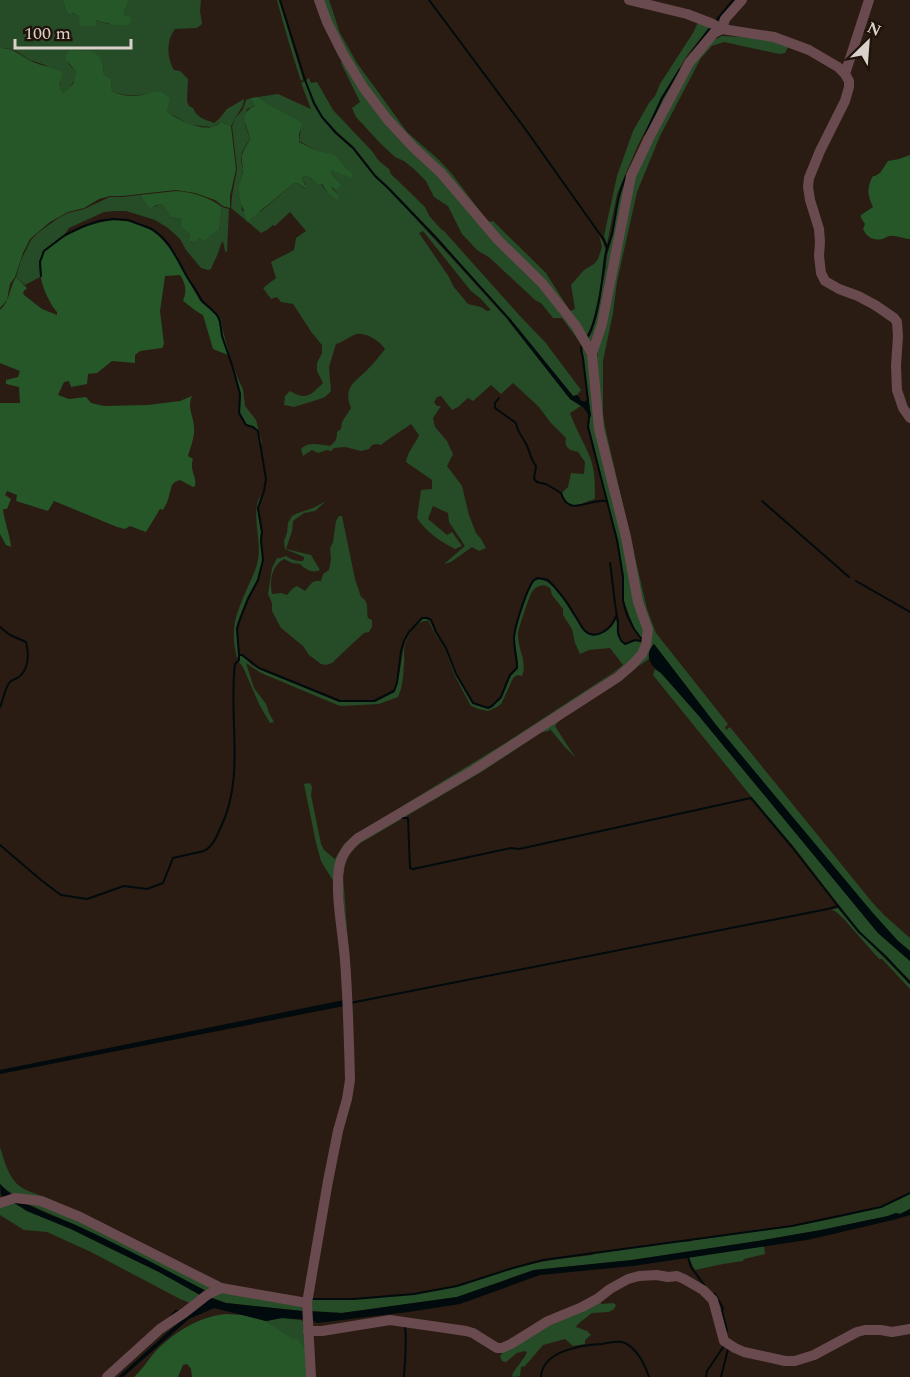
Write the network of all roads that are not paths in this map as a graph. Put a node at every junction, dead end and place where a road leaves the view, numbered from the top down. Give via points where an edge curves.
1 (319, 0) edge
2 (629, 0) edge
3 (742, 0) edge
4 (869, 0) edge
5 (722, 29) junction
6 (845, 74) junction
7 (592, 354) junction
8 (910, 418) edge
9 (0, 1203) edge
10 (221, 1288) junction
11 (307, 1304) junction
12 (910, 1329) edge
13 (308, 1331) junction
14 (107, 1377) edge
15 (311, 1377) edge

1 - 7 street via 343,54 387,119 542,283 576,326
2 - 5 street
3 - 5 street via 725,19
4 - 6 street
5 - 6 street via 789,42 824,58
5 - 7 street via 689,63 631,176 602,324
6 - 8 street via 849,81 845,101 812,168 808,187 819,228 821,273 825,281 874,305 897,322 897,390
7 - 11 street via 599,429 638,602 648,630 646,645 618,677 474,770 358,838 342,856 339,891 350,1080
9 - 10 street via 15,1198 41,1201
10 - 11 street
10 - 14 street via 160,1329
11 - 13 street
12 - 13 street via 857,1332 814,1355 784,1361 744,1352 724,1341 713,1300 703,1290 677,1276 648,1275 628,1279 502,1348 466,1331 390,1320
13 - 15 street

